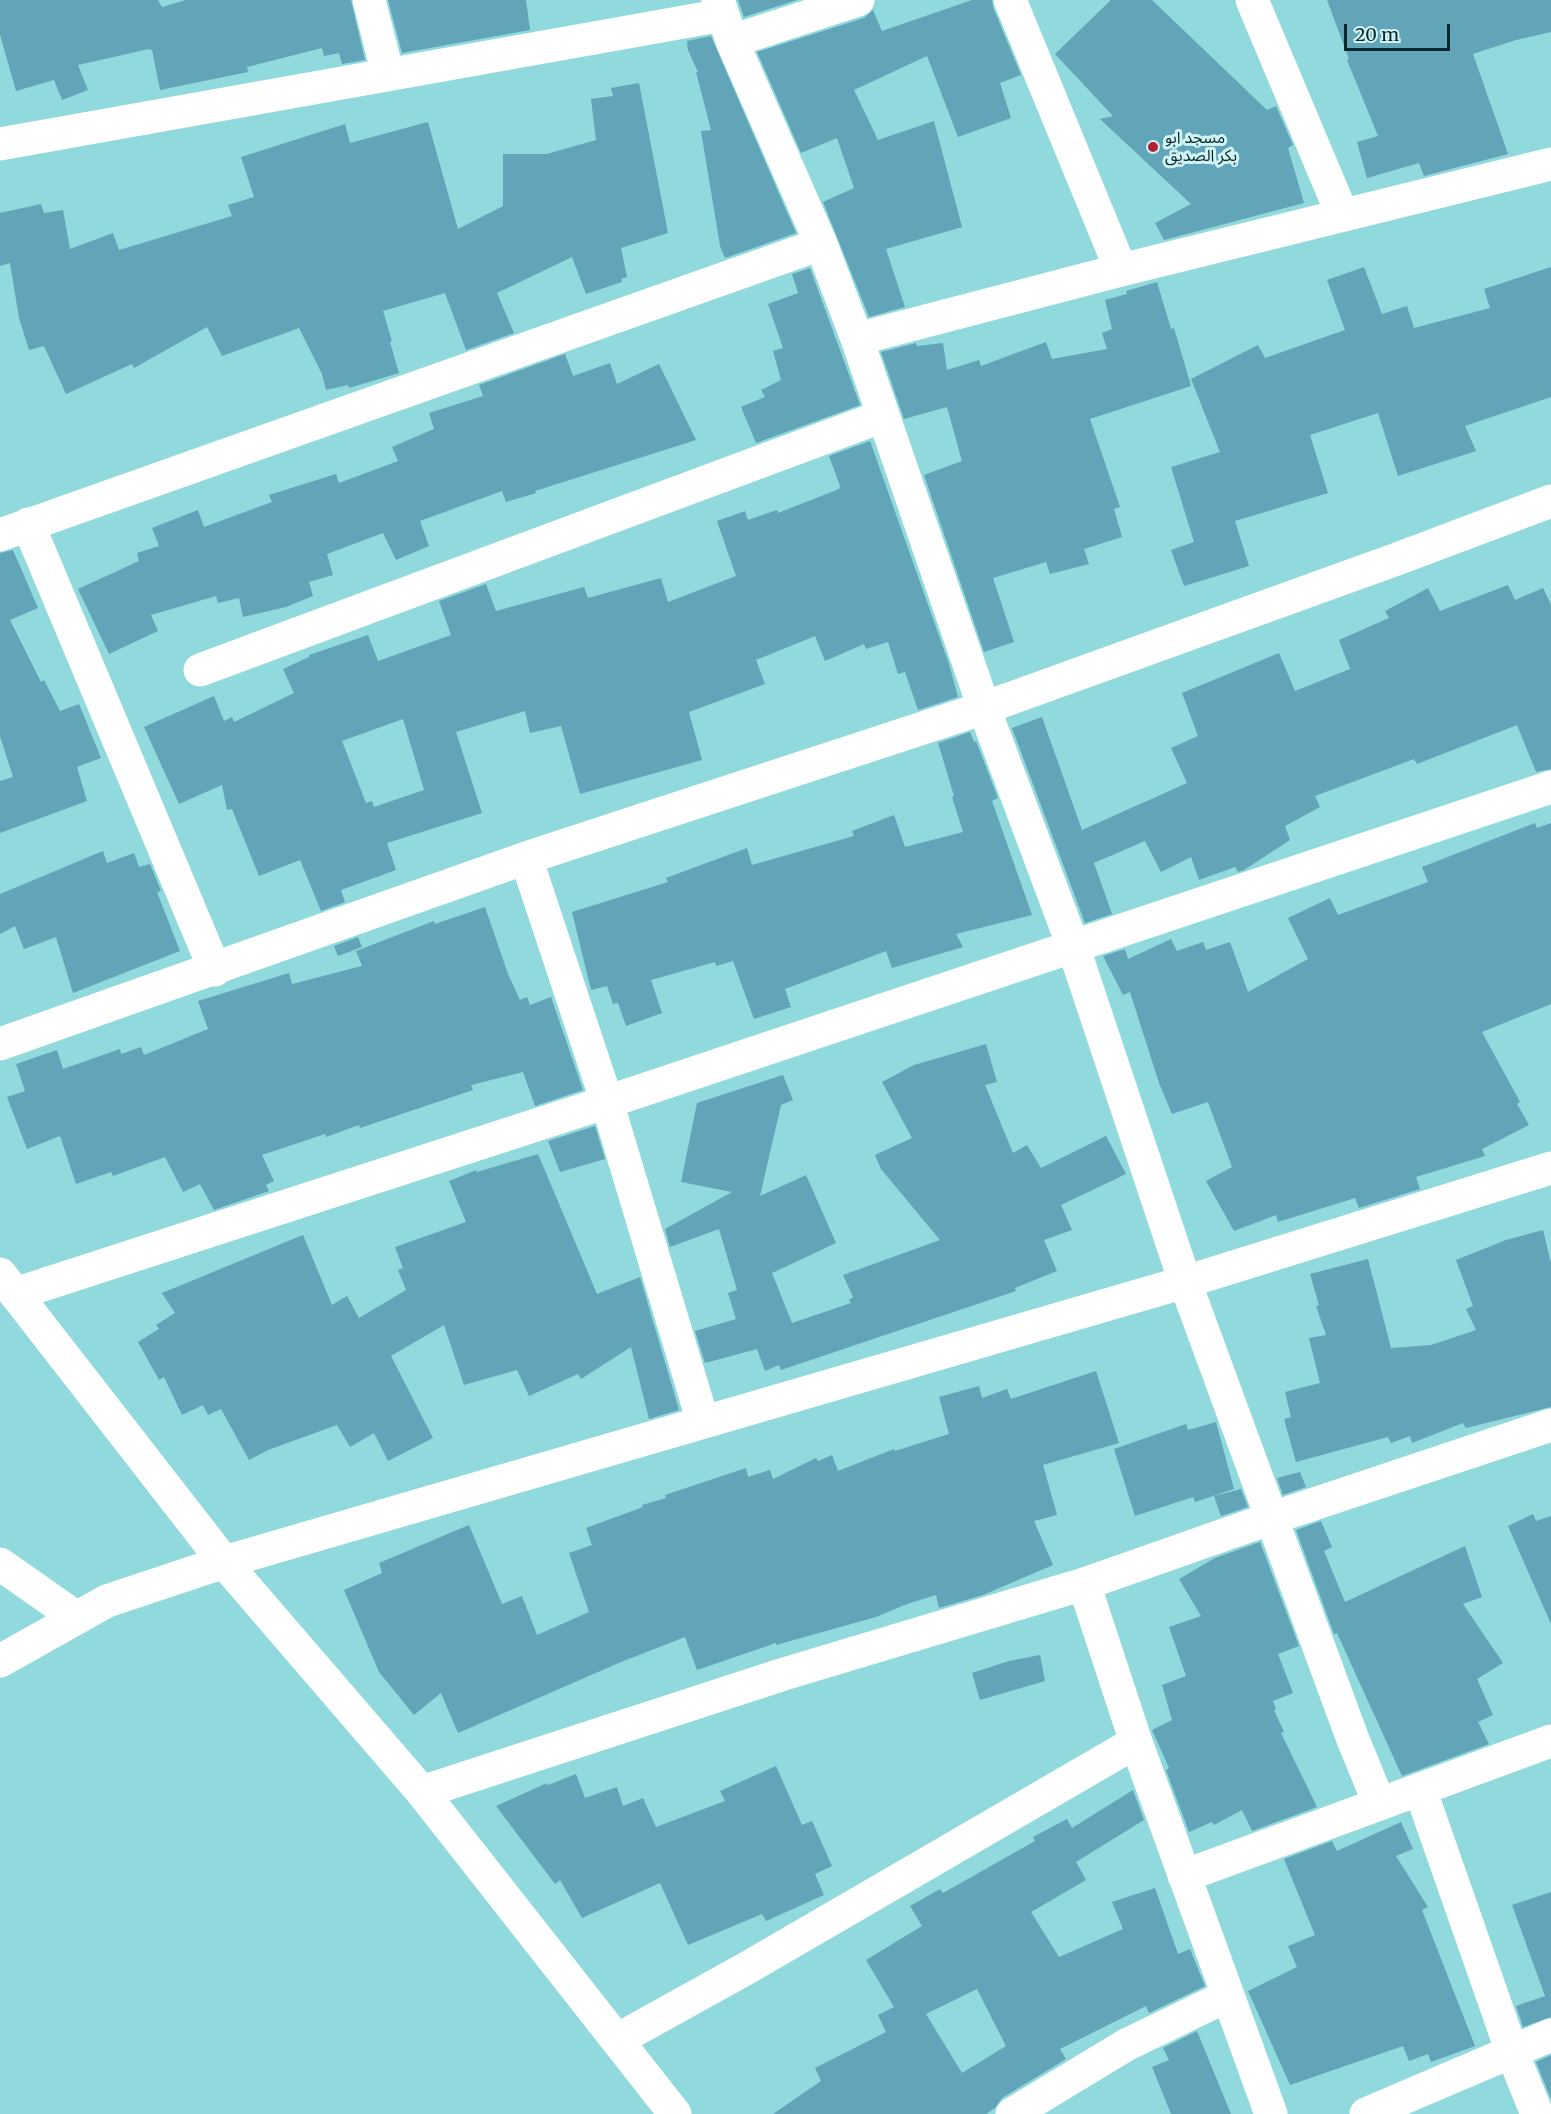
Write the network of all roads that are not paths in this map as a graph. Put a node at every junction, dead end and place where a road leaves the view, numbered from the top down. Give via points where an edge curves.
1 (369, 0) edge
2 (858, 0) edge
3 (1010, 0) edge
4 (1252, 0) edge
5 (724, 19) edge
6 (388, 75) junction
7 (0, 144) edge
8 (1551, 164) edge
9 (1342, 214) junction
10 (821, 244) junction
11 (1121, 270) junction
12 (857, 339) junction
13 (883, 416) junction
14 (1551, 501) edge
15 (14, 530) edge
16 (200, 670) dead end
17 (984, 708) junction
18 (1551, 787) edge
19 (526, 858) junction
20 (1073, 946) junction
21 (215, 970) junction
22 (0, 1044) edge
23 (607, 1102) junction
24 (1551, 1168) edge
25 (1185, 1282) junction
26 (8, 1284) edge
27 (703, 1422) junction
28 (1551, 1425) edge
29 (1272, 1518) junction
30 (224, 1562) junction
31 (0, 1564) edge
32 (1084, 1584) junction
33 (77, 1618) junction
34 (0, 1661) edge
35 (1551, 1741) edge
36 (1136, 1742) junction
37 (1420, 1789) junction
38 (422, 1792) junction
39 (1379, 1803) junction
40 (1184, 1876) junction
41 (1227, 1996) junction
42 (1551, 2035) edge
43 (616, 2040) junction
44 (1512, 2052) junction
45 (675, 2114) edge
46 (1012, 2114) edge
47 (1271, 2114) edge
48 (1366, 2114) edge
49 (1537, 2114) edge

1 - 6 street
2 - 5 street
3 - 11 street
4 - 9 street
5 - 6 street
5 - 10 street
6 - 7 street
8 - 9 street
9 - 11 street
10 - 12 street
10 - 15 street
11 - 12 street
12 - 13 street
13 - 16 street
13 - 17 street
14 - 17 street
15 - 21 street
17 - 19 street
17 - 20 street
18 - 20 street
19 - 21 street
19 - 23 street
20 - 23 street
20 - 25 street
21 - 22 street
23 - 26 street
23 - 27 street
24 - 25 street
25 - 27 street
25 - 29 street
26 - 30 street
27 - 30 street
28 - 29 street
29 - 32 street
29 - 39 street
30 - 33 street via 107,1601
30 - 38 street
31 - 33 street
32 - 36 street
32 - 38 street via 784,1674
33 - 34 street
35 - 37 street
36 - 40 street
36 - 43 street
37 - 39 street
37 - 44 street
38 - 43 street
39 - 40 street
40 - 41 street
41 - 46 street via 1126,2045
41 - 47 street
42 - 44 street
43 - 45 street
44 - 48 street
44 - 49 street

